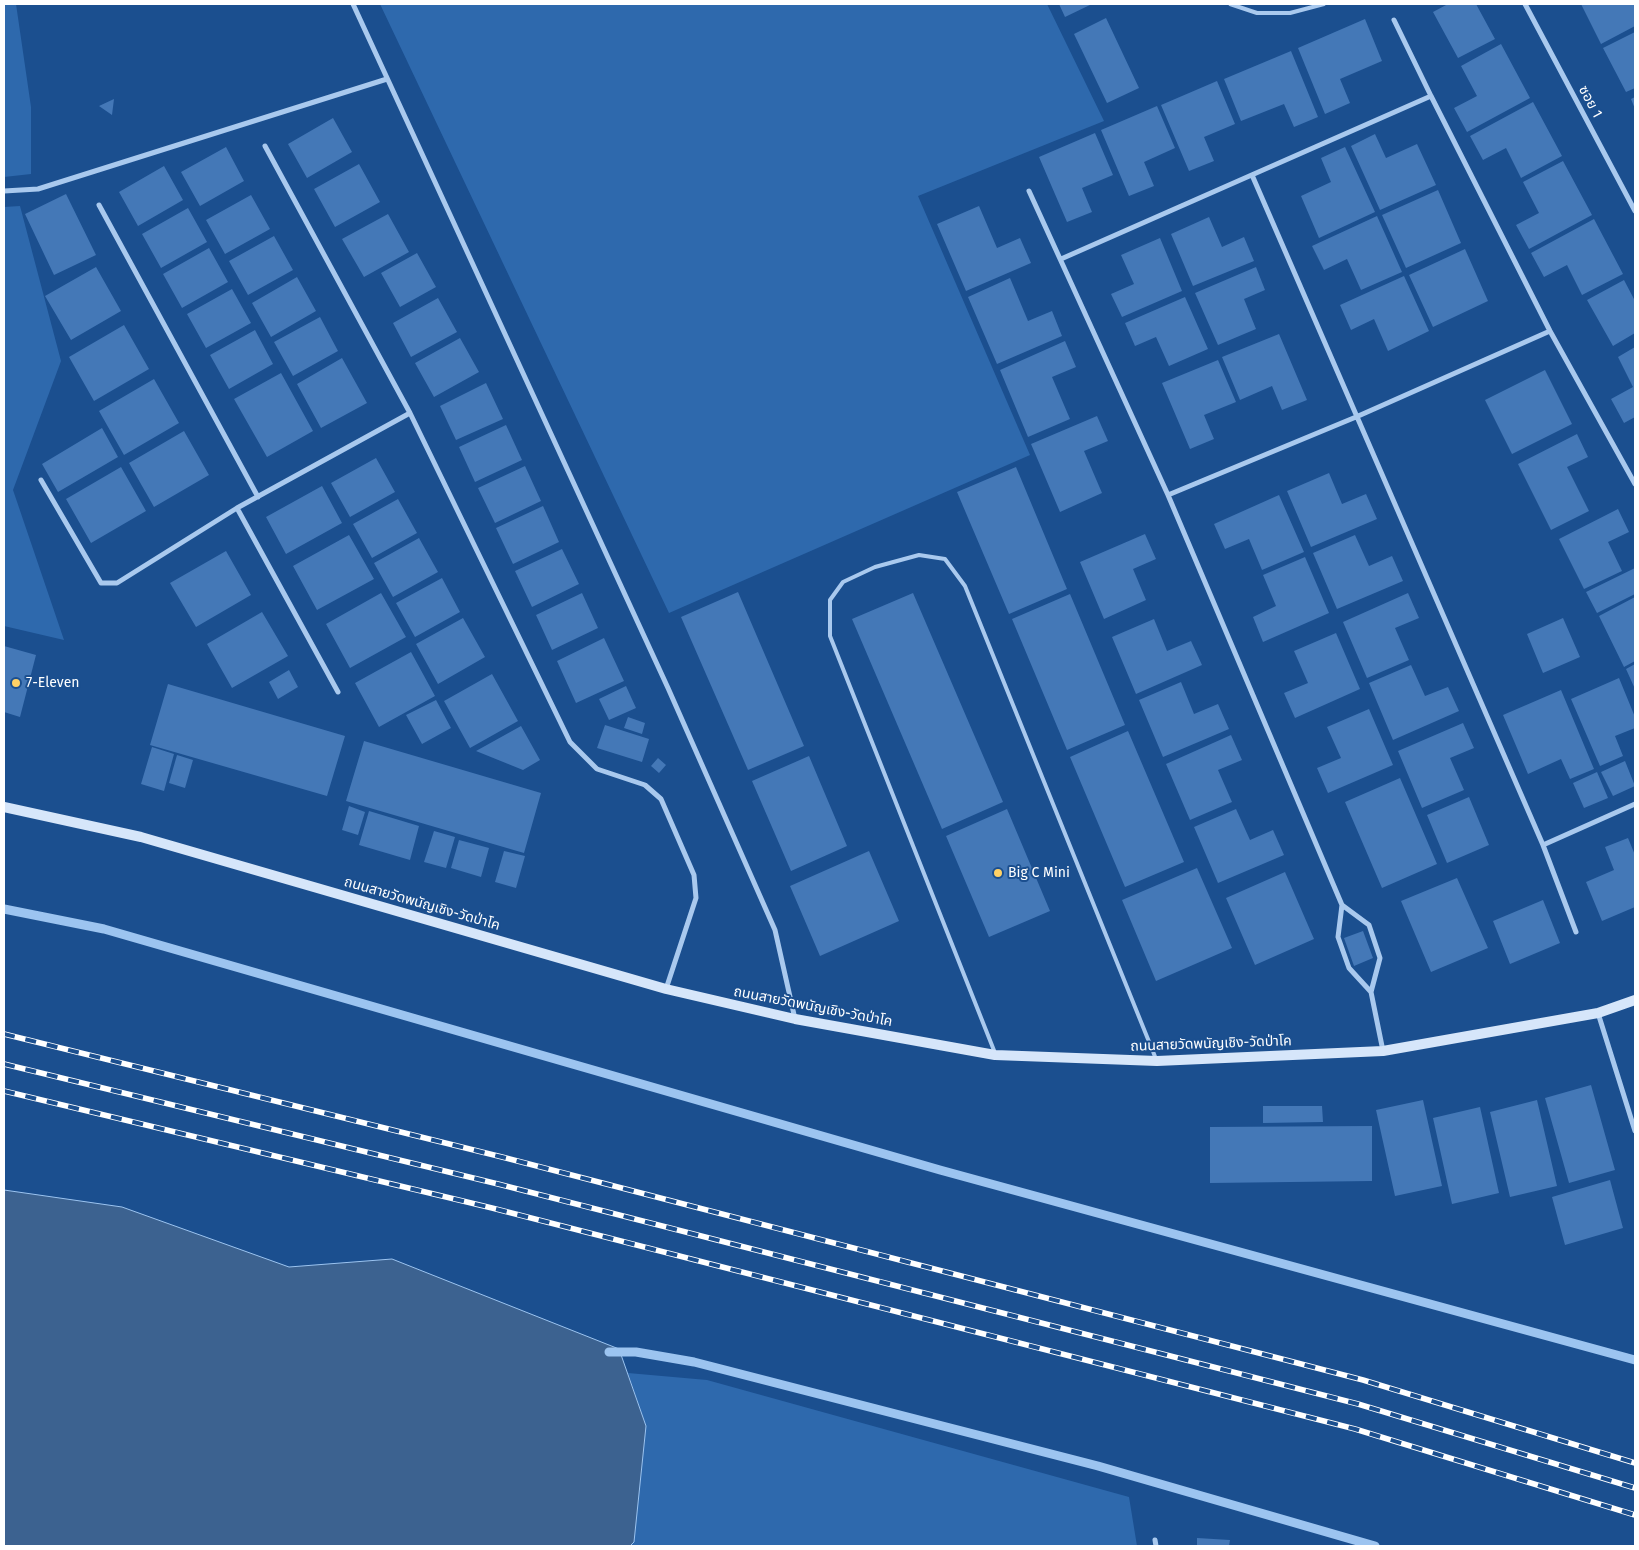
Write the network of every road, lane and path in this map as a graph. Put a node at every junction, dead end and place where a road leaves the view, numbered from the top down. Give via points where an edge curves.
1 (353, 4) edge
2 (1230, 4) edge
3 (1324, 4) edge
4 (1525, 4) edge
5 (1394, 20) dead end
6 (387, 80) junction
7 (1431, 96) junction
8 (265, 146) dead end
9 (1252, 174) junction
10 (4, 191) edge
11 (1029, 191) dead end
12 (99, 205) dead end
13 (1635, 211) edge
14 (1061, 259) junction
15 (1550, 331) junction
16 (410, 413) junction
17 (1356, 417) junction
18 (41, 480) dead end
19 (1635, 484) edge
20 (1168, 495) junction
21 (258, 497) junction
22 (237, 508) junction
23 (338, 692) dead end
24 (1635, 804) edge
25 (4, 807) edge
26 (1543, 845) junction
27 (1342, 905) junction
28 (1576, 932) dead end
29 (666, 989) junction
30 (1371, 992) junction
31 (1635, 1000) edge
32 (1598, 1013) junction
33 (795, 1019) junction
34 (1382, 1051) junction
35 (995, 1055) junction
36 (1157, 1061) junction
37 (1635, 1131) edge

1 - 6 street
2 - 3 lane via 1256,14 1290,13
4 - 13 street, ซอย 1
5 - 7 street
6 - 10 street via 38,188
6 - 33 street via 668,688 775,930
7 - 9 street
7 - 15 street
8 - 16 street
9 - 14 street
9 - 17 street
11 - 14 street
12 - 21 street
14 - 20 street
15 - 17 street
15 - 19 street
16 - 21 street
16 - 29 street via 570,742 597,769 645,785 661,799 694,876 696,898
17 - 20 street
17 - 26 street
18 - 22 street via 101,583 117,583
20 - 27 street
21 - 22 street
22 - 23 street
24 - 26 street
25 - 29 main road, ถนนสายวัดพนัญเชิง-วัดป่าโค via 141,837
26 - 28 street
27 - 30 street via 1338,938 1349,968
27 - 30 street via 1369,925 1380,958
29 - 33 main road, ถนนสายวัดพนัญเชิง-วัดป่าโค
30 - 34 street
31 - 32 main road, ถนนสายวัดพนัญเชิง-วัดป่าโค
32 - 34 main road, ถนนสายวัดพนัญเชิง-วัดป่าโค
32 - 37 street
33 - 35 main road, ถนนสายวัดพนัญเชิง-วัดป่าโค
34 - 36 main road, ถนนสายวัดพนัญเชิง-วัดป่าโค
35 - 36 main road, ถนนสายวัดพนัญเชิง-วัดป่าโค
35 - 36 lane via 830,636 830,600 843,582 875,567 919,555 944,559 965,586

